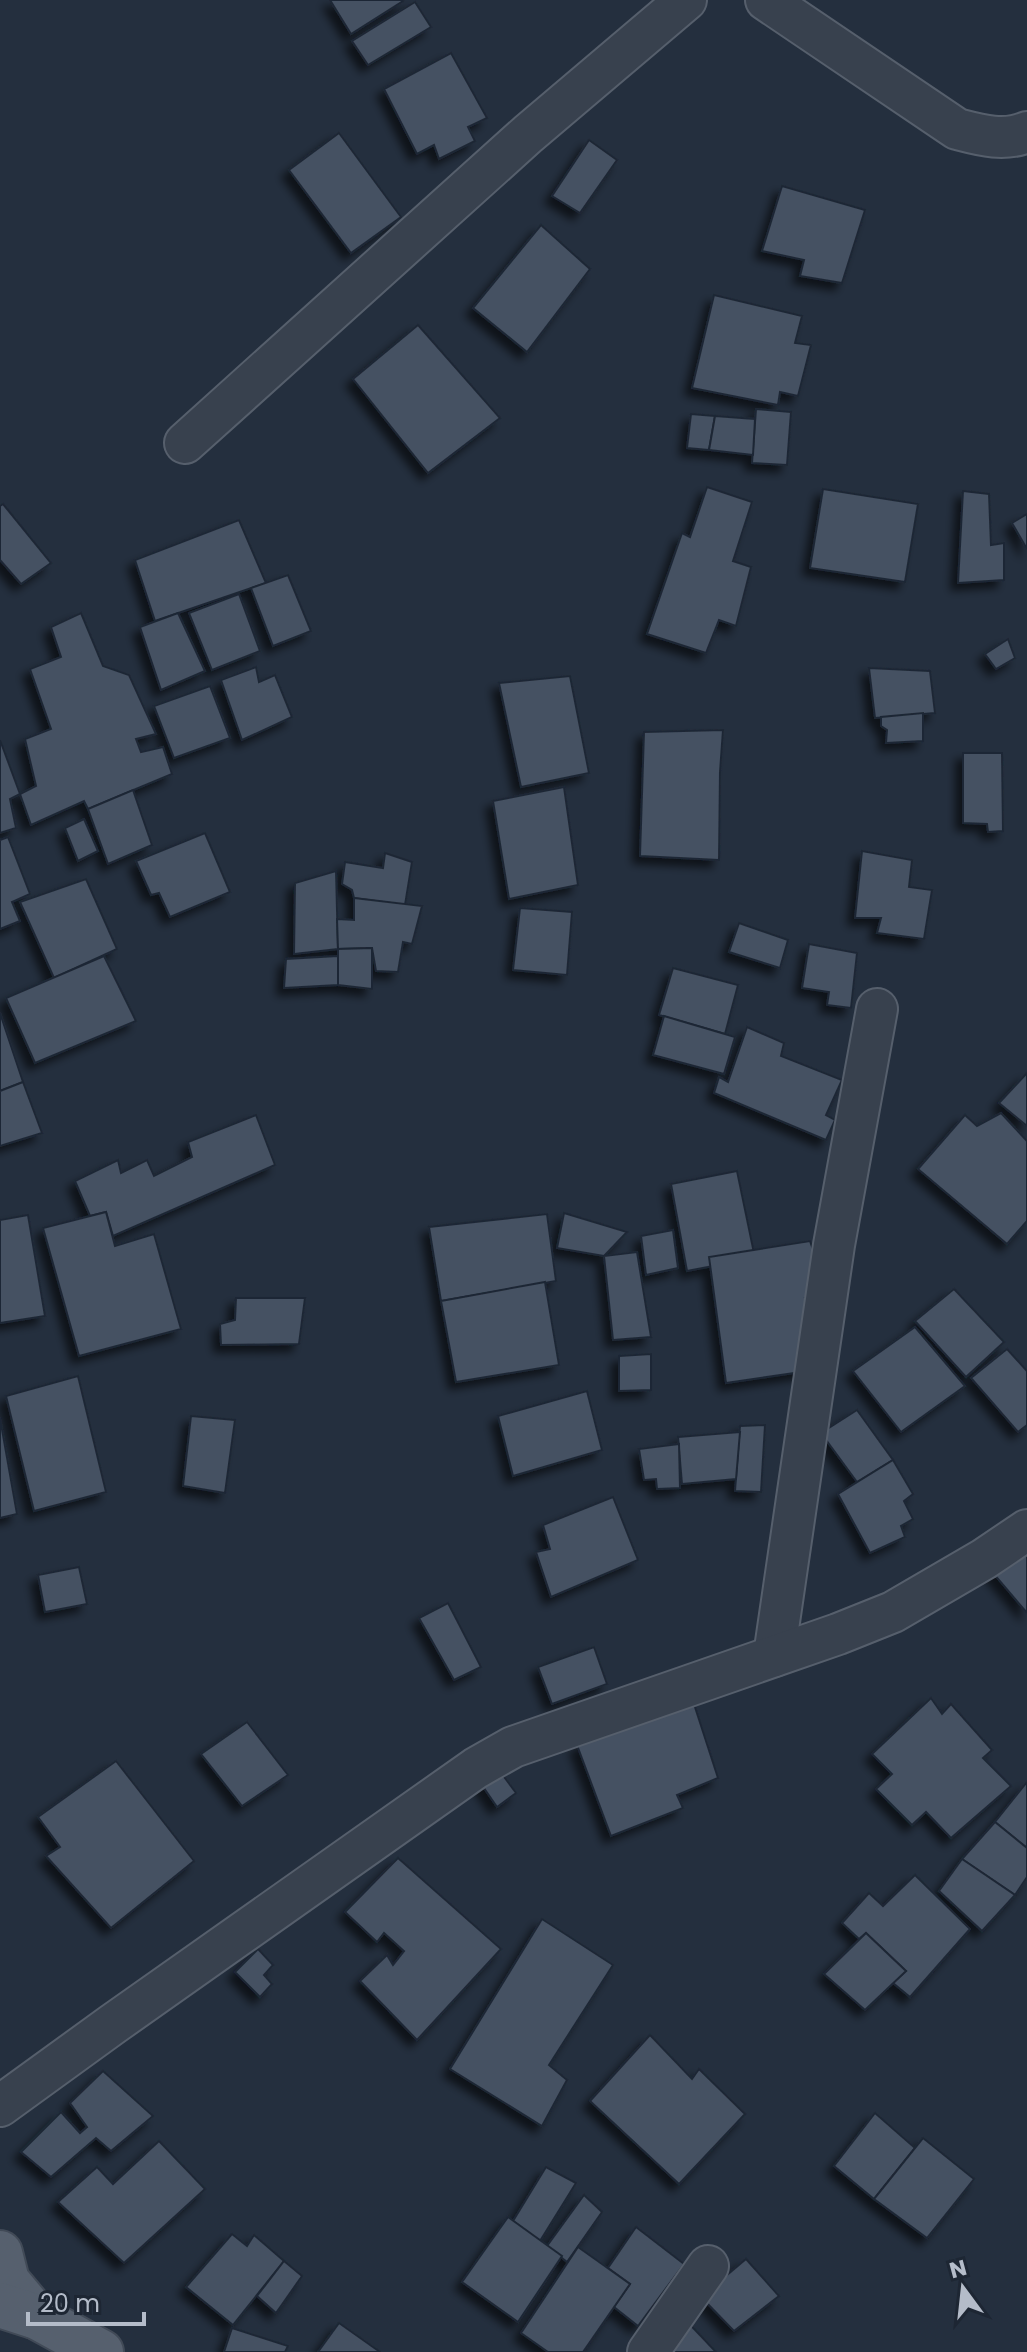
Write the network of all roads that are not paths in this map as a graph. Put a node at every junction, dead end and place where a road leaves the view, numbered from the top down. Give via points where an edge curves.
1 (686, 0) edge
2 (766, 0) edge
3 (1027, 132) edge
4 (185, 443) dead end
5 (877, 1009) dead end
6 (1027, 1530) edge
7 (774, 1656) junction
8 (0, 2106) edge
9 (0, 2253) edge
10 (708, 2266) dead end
11 (18, 2311) edge
12 (101, 2352) edge
13 (648, 2352) edge

1 - 4 street via 528,134
2 - 3 street via 957,129 984,136
5 - 7 street via 834,1245
6 - 7 street via 893,1612
7 - 8 street via 513,1747 476,1768
9 - 11 main road
10 - 13 street
11 - 12 main road

